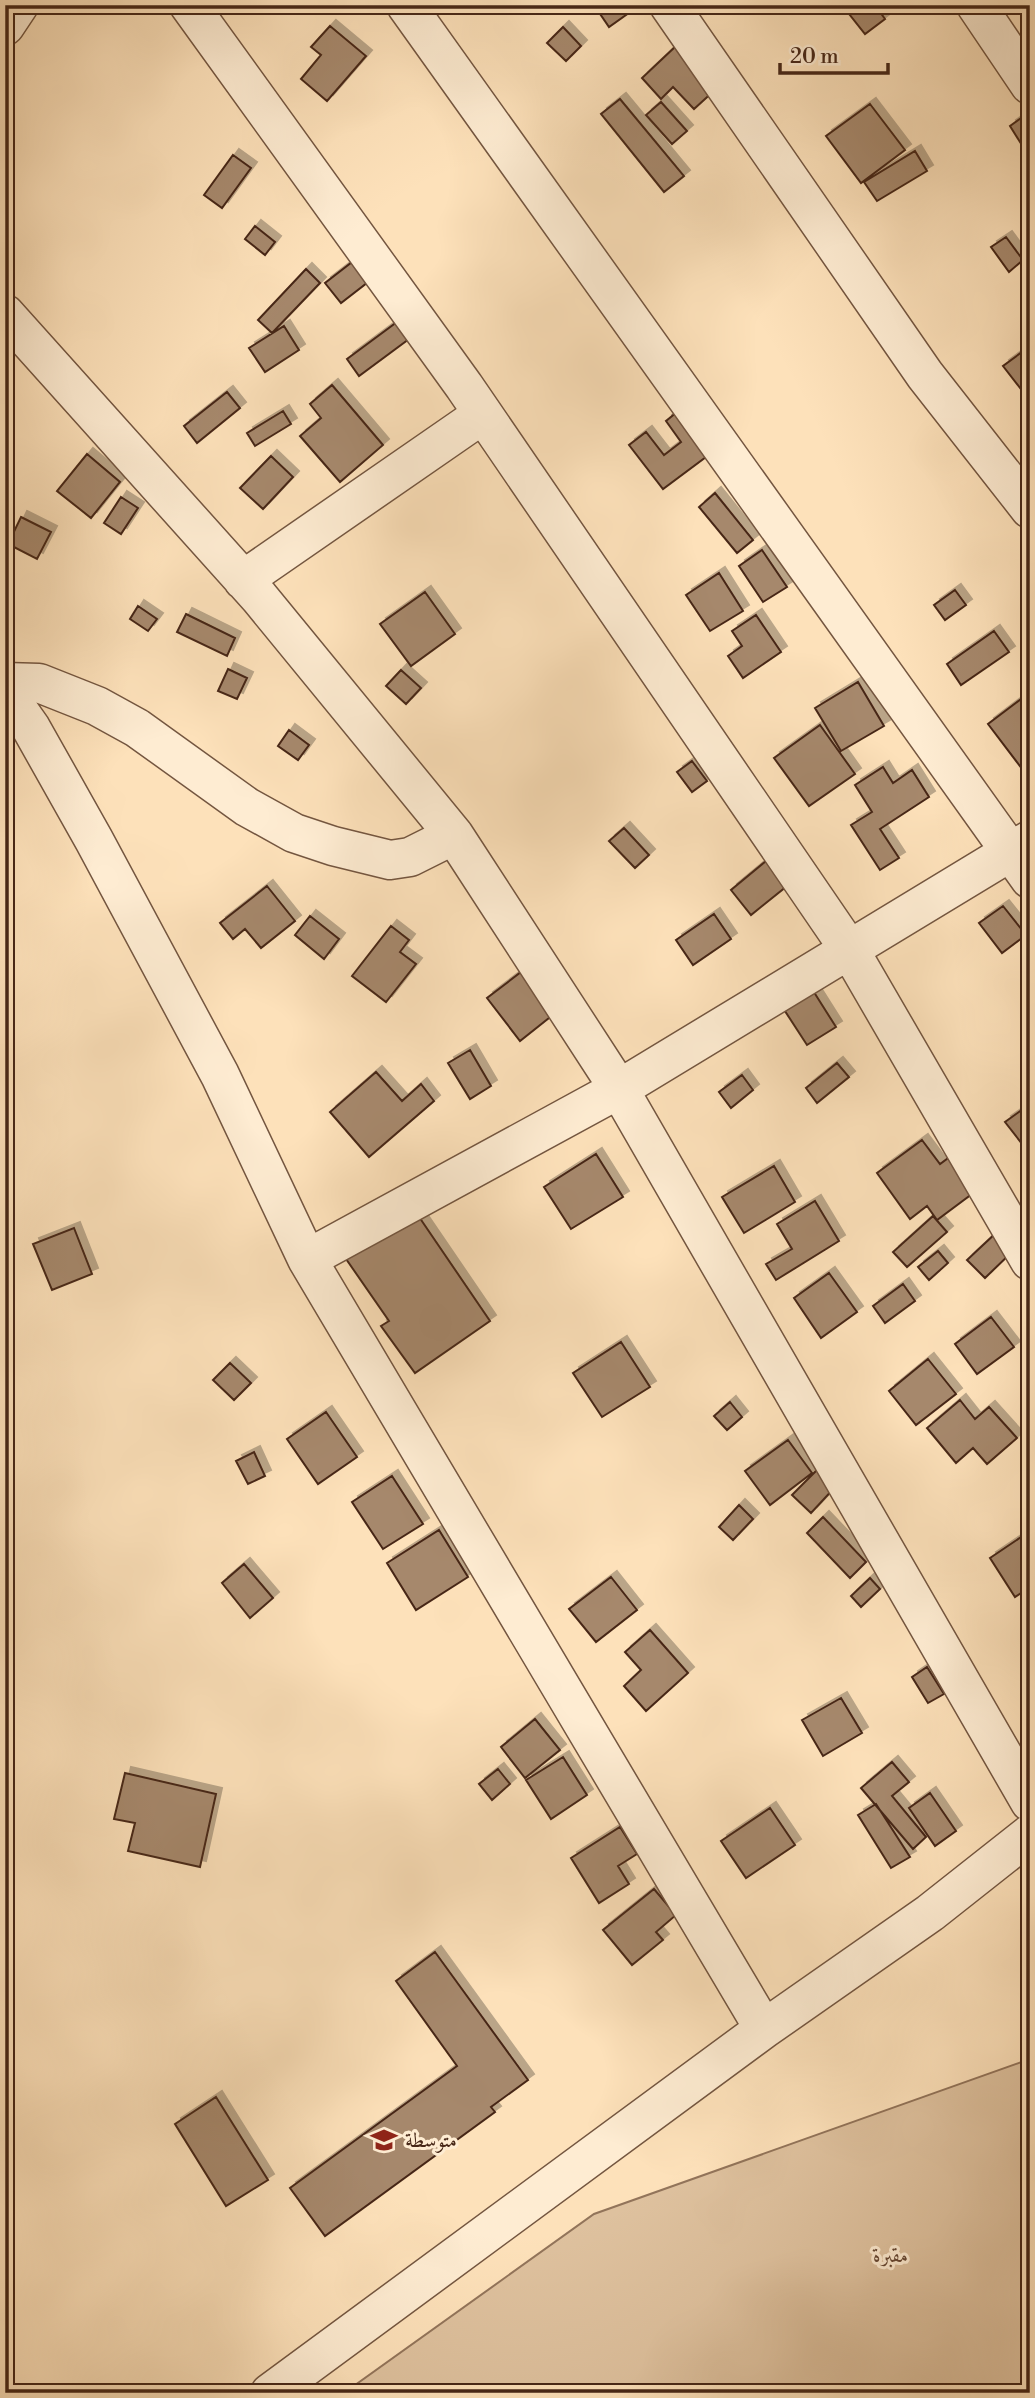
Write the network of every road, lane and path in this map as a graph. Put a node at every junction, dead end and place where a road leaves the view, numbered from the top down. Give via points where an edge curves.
1 (19, 5) edge
2 (189, 5) edge
3 (406, 5) edge
4 (669, 5) edge
5 (976, 5) edge
6 (5, 26) edge
7 (1030, 85) edge
8 (5, 314) edge
9 (483, 414) junction
10 (1030, 509) edge
11 (243, 580) junction
12 (5, 682) edge
13 (5, 691) edge
14 (454, 835) junction
15 (1023, 857) edge
16 (849, 949) junction
17 (620, 1089) junction
18 (307, 1259) junction
19 (1030, 1261) edge
20 (1030, 1802) edge
21 (1030, 1834) edge
22 (764, 2029) junction
23 (270, 2393) edge

1 - 6 street
2 - 9 street
3 - 15 street
4 - 10 street via 925,375
5 - 7 street
8 - 11 street
9 - 11 street
9 - 16 street
11 - 14 street
12 - 14 street via 39,683 97,706 247,807 294,833 390,860 410,857
13 - 18 street via 31,728 126,898 220,1075
14 - 17 street
15 - 16 street
16 - 17 street
16 - 19 street
17 - 18 street
17 - 20 street
18 - 22 street
21 - 22 street via 930,1913
22 - 23 street

